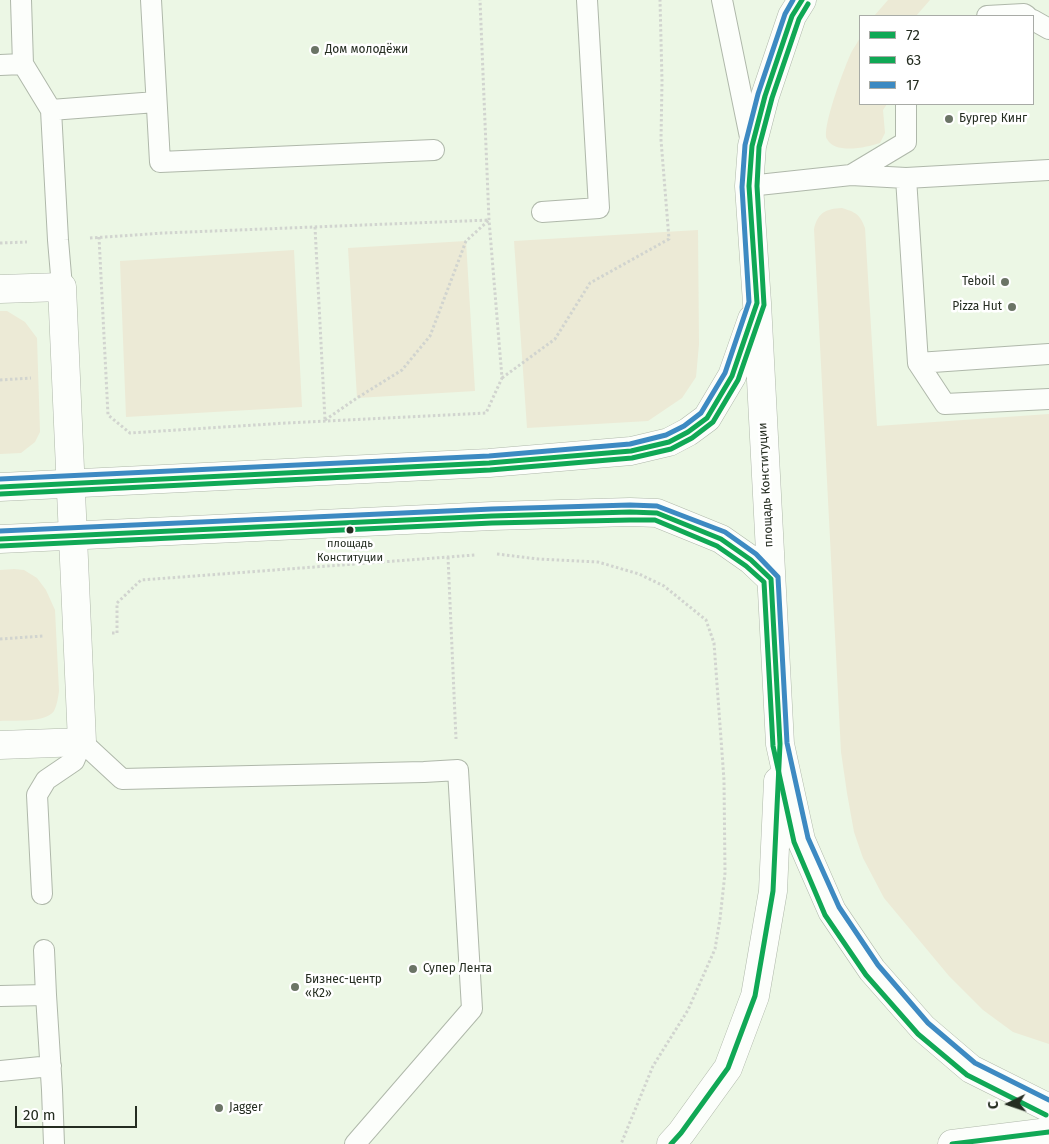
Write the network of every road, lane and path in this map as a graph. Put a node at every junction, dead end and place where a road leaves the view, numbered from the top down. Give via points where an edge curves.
1 (21, 0) edge
2 (151, 0) edge
3 (480, 0) edge
4 (588, 0) edge
5 (722, 0) edge
6 (802, 0) edge
7 (1006, 15) edge
8 (1026, 15) edge
9 (1034, 21) edge
10 (1049, 29) edge
11 (23, 64) junction
12 (0, 65) edge
13 (156, 102) junction
14 (906, 105) edge
15 (51, 110) junction
16 (752, 146) junction
17 (434, 150) dead end
18 (1049, 170) edge
19 (851, 175) junction
20 (906, 178) junction
21 (749, 186) junction
22 (542, 212) dead end
23 (489, 220) junction
24 (315, 227) junction
25 (99, 237) junction
26 (58, 240) junction
27 (62, 287) junction
28 (0, 290) edge
29 (757, 303) junction
30 (1049, 354) edge
31 (918, 363) junction
32 (38, 378) dead end
33 (0, 380) edge
34 (1049, 399) edge
35 (325, 421) junction
36 (71, 483) junction
37 (0, 486) edge
38 (73, 535) junction
39 (0, 539) edge
40 (494, 554) dead end
41 (476, 555) dead end
42 (448, 557) junction
43 (771, 579) junction
44 (117, 633) dead end
45 (45, 636) dead end
46 (0, 638) edge
47 (82, 742) junction
48 (780, 744) junction
49 (0, 746) edge
50 (458, 770) junction
51 (42, 894) dead end
52 (44, 950) dead end
53 (46, 994) junction
54 (0, 996) edge
55 (50, 1066) junction
56 (0, 1071) edge
57 (1049, 1108) edge
58 (1049, 1132) edge
59 (54, 1144) edge
60 (355, 1144) edge
61 (621, 1144) edge
62 (671, 1144) edge
63 (952, 1144) edge

1 - 11 lane
2 - 13 lane
3 - 23 path
4 - 22 lane via 600,208
5 - 16 lane
6 - 16 street, площадь Конституции via 792,16
7 - 8 lane
9 - 10 lane
11 - 12 lane
11 - 15 lane
13 - 15 lane
13 - 17 lane via 160,162
14 - 19 lane via 906,142
15 - 26 lane
16 - 21 street, площадь Конституции
18 - 20 lane
19 - 20 lane
19 - 21 lane
20 - 31 lane
21 - 29 street, площадь Конституции
23 - 24 path
23 - 35 path via 466,241 430,336 402,370
23 - 35 path via 502,378 486,413
24 - 25 path
24 - 35 path
25 - 26 path
25 - 35 path via 108,415 130,433
26 - 27 lane
27 - 28 street
27 - 36 street
29 - 36 street via 732,376 707,418 669,442 632,450 489,463
29 - 43 street, площадь Конституции
30 - 31 lane
31 - 34 lane via 945,404
32 - 33 path
36 - 37 street
36 - 38 street
38 - 39 street
38 - 43 street via 492,516 657,513 721,539
38 - 47 street
40 - 61 path via 598,562 639,574 664,586 706,620 714,642 724,780 725,873 715,950 688,1010 653,1066
41 - 42 path
42 - 44 path via 141,580 117,603
42 - 50 path
43 - 48 street, площадь Конституции
45 - 46 path
47 - 49 street
47 - 50 lane via 122,779
47 - 51 lane via 74,761 46,780 37,795
48 - 57 street, площадь Конституции via 801,840 832,911 872,970 923,1028 971,1070
48 - 62 street via 773,891 754,996 728,1068
50 - 60 lane via 472,1008
52 - 53 lane
53 - 54 lane
53 - 55 lane
55 - 56 lane
55 - 59 lane
58 - 63 street

